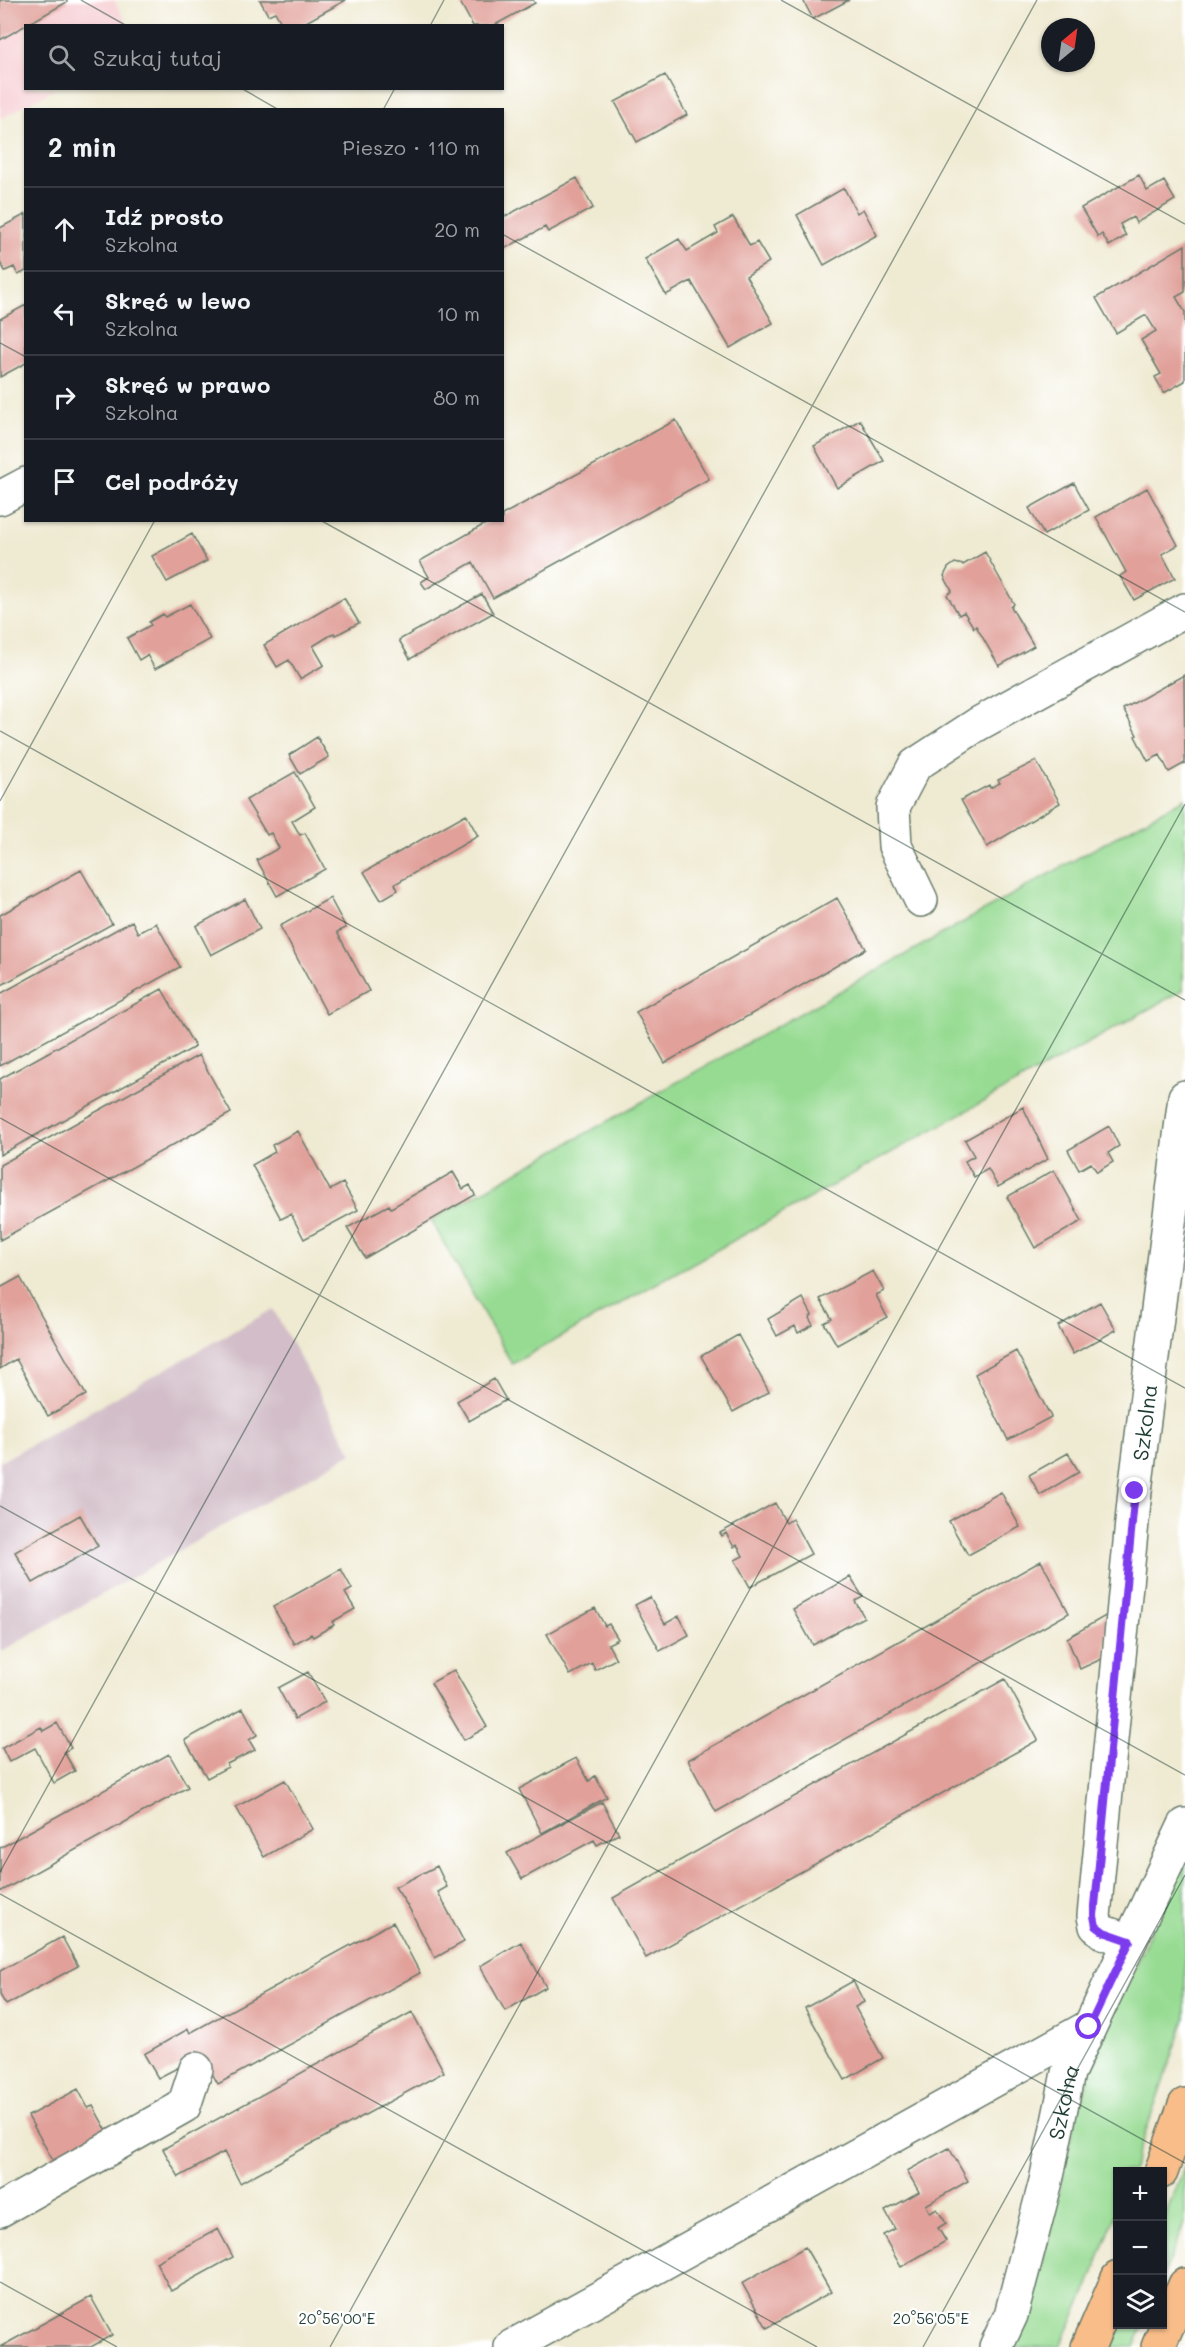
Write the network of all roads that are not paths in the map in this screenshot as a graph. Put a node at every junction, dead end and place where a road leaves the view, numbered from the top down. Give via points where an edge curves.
1 (24, 485) edge
2 (0, 498) edge
3 (1185, 610) edge
4 (921, 900) dead end
5 (1185, 1097) edge
6 (1185, 1825) edge
7 (1130, 1941) junction
8 (1089, 2027) junction
9 (196, 2069) dead end
10 (1185, 2105) edge
11 (1163, 2167) edge
12 (0, 2210) edge
13 (1185, 2284) edge
14 (1113, 2290) edge
15 (511, 2347) edge
16 (996, 2347) edge
17 (1088, 2347) edge
18 (1158, 2347) edge

1 - 2 street
3 - 4 street via 978,724 915,765 893,807 895,846
5 - 7 street, Szkolna via 1135,1491 1094,1916 1096,1926 1104,1932
6 - 7 street
7 - 8 street, Szkolna
8 - 15 street
8 - 16 street, Szkolna via 1068,2073 1046,2181 1011,2314
9 - 12 street via 184,2106
10 - 11 main road
13 - 18 main road
14 - 17 main road

